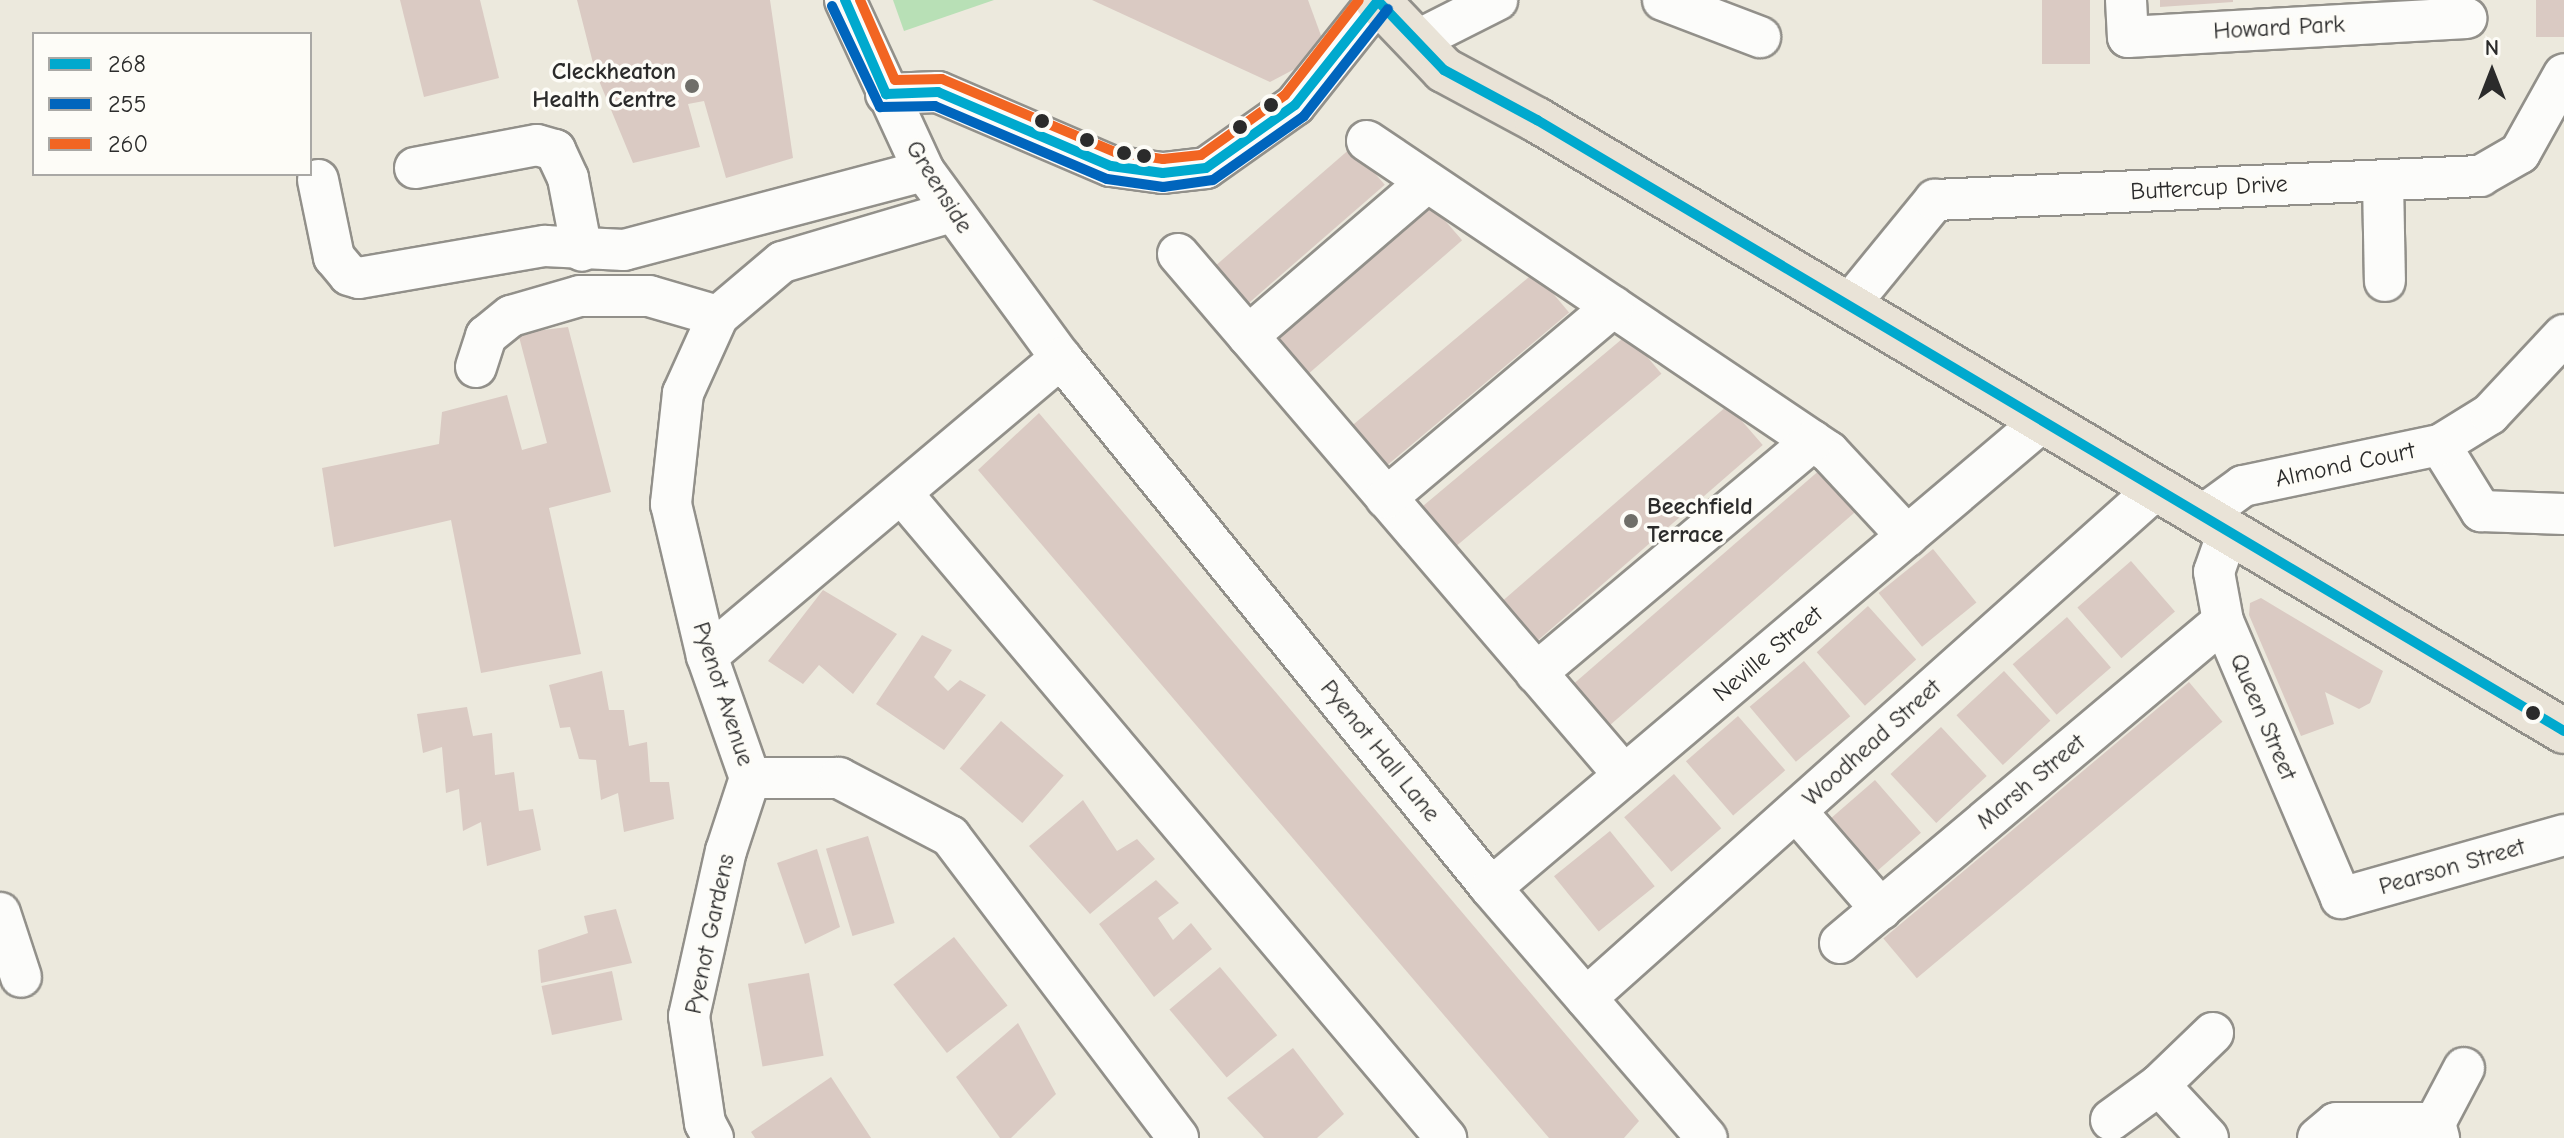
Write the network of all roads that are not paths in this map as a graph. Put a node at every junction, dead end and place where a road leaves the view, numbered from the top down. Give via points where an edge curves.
1 (845, 0) edge
2 (1497, 0) edge
3 (1663, 0) edge
4 (2126, 0) edge
5 (1377, 1) edge
6 (2466, 18) dead end
7 (1760, 37) dead end
8 (1416, 41) junction
9 (2564, 74) edge
10 (886, 94) junction
11 (1367, 141) dead end
12 (415, 168) dead end
13 (924, 171) junction
14 (318, 180) dead end
15 (2383, 181) junction
16 (1427, 182) junction
17 (951, 212) junction
18 (582, 251) junction
19 (1178, 254) dead end
20 (2385, 281) dead end
21 (1849, 305) junction
22 (1613, 307) junction
23 (718, 316) junction
24 (2564, 335) edge
25 (1248, 336) junction
26 (1061, 358) junction
27 (476, 367) dead end
28 (2044, 420) junction
29 (1812, 441) junction
30 (2440, 445) junction
31 (2157, 488) junction
32 (903, 495) junction
33 (1386, 498) junction
34 (2564, 514) edge
35 (2215, 524) junction
36 (1907, 536) junction
37 (2223, 621) junction
38 (707, 656) junction
39 (1536, 673) junction
40 (2564, 731) edge
41 (1624, 775) junction
42 (750, 778) junction
43 (1796, 811) junction
44 (2564, 835) edge
45 (1491, 888) junction
46 (2341, 898) joint
47 (1881, 909) junction
48 (0, 913) edge
49 (1840, 943) dead end
50 (21, 977) dead end
51 (1586, 998) junction
52 (2213, 1033) dead end
53 (2464, 1068) dead end
54 (2159, 1085) junction
55 (2111, 1120) dead end
56 (2437, 1130) edge
57 (713, 1138) edge
58 (1178, 1138) edge
59 (1446, 1138) edge
60 (1707, 1138) edge
61 (2208, 1138) edge
62 (2318, 1138) edge

1 - 10 street, Greenside
2 - 8 street
3 - 7 street
4 - 6 street, Howard Park via 2128,37
5 - 8 main road
5 - 10 street via 1295,105 1206,168 1163,173 1111,166 938,92
8 - 21 main road via 1444,70
9 - 15 street, Buttercup Drive via 2520,153 2480,176
10 - 13 street, Greenside
11 - 16 street
12 - 18 street via 537,145 555,150 568,178
13 - 17 street, Greenside
13 - 18 street via 624,250
14 - 18 street via 334,257 349,275 359,278 545,246
15 - 20 street
15 - 21 street, Buttercup Drive via 1935,200
16 - 22 street
16 - 25 street
17 - 23 street via 782,262
17 - 26 street, Greenside
19 - 25 street
21 - 28 main road
22 - 29 street
22 - 33 street
23 - 27 street via 649,296 580,296 511,316 486,336
23 - 38 street, Pyenot Avenue via 683,393 671,504
24 - 30 street, Almond Court via 2490,414
25 - 33 street
26 - 32 street
26 - 45 street, Pyenot Hall Lane
28 - 31 main road
28 - 36 street, Neville Street
29 - 36 street via 1829,452
29 - 39 street
30 - 34 street via 2481,511
30 - 35 street, Almond Court via 2243,486
31 - 35 main road
31 - 43 street, Woodhead Street
32 - 38 street
32 - 59 street
33 - 39 street
35 - 37 street, Queen Street via 2214,572
35 - 40 main road
36 - 41 street, Neville Street
37 - 46 street, Queen Street
37 - 47 street, Marsh Street
38 - 42 street, Pyenot Avenue
39 - 41 street
41 - 45 street, Neville Street
42 - 57 street, Pyenot Gardens via 726,851 689,1016 705,1123
42 - 58 street, Pyenot Avenue via 839,778 950,836
43 - 47 street
43 - 51 street, Woodhead Street
44 - 46 street, Pearson Street via 2420,865
45 - 51 street, Pyenot Hall Lane
47 - 49 street, Marsh Street
48 - 50 street
51 - 60 street, Pyenot Hall Lane
52 - 54 street
53 - 56 street
54 - 55 street
54 - 61 street
56 - 62 street via 2336,1123

